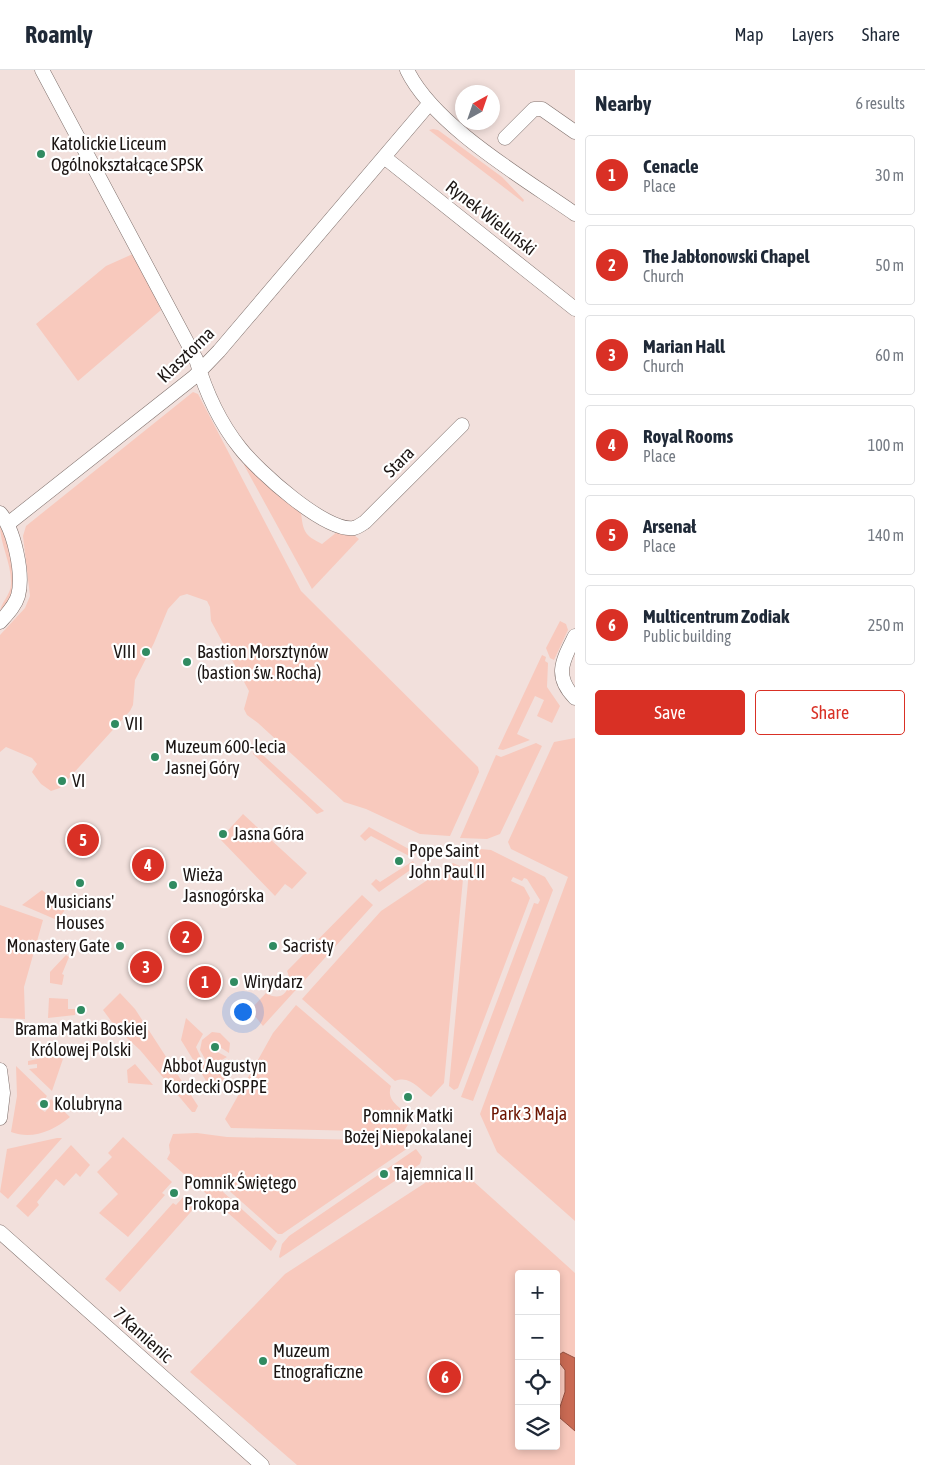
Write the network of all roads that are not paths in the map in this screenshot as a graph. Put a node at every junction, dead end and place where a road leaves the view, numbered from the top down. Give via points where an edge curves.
1 (42, 70) edge
2 (407, 70) edge
3 (429, 104) junction
4 (575, 132) edge
5 (505, 138) dead end
6 (384, 157) junction
7 (575, 214) edge
8 (575, 309) edge
9 (200, 371) junction
10 (462, 424) dead end
11 (4, 518) edge
12 (0, 622) edge
13 (575, 636) edge
14 (575, 698) edge
15 (0, 1070) edge
16 (0, 1118) edge
17 (0, 1232) edge
18 (262, 1465) edge

1 - 9 street via 140,250
2 - 3 street
3 - 6 street, Klasztorna
3 - 7 street via 455,127
4 - 5 street via 542,109 534,109
6 - 8 street, Rynek Wieluński
6 - 9 street, Klasztorna
9 - 10 street, Stara via 226,428 240,449 319,518 345,527 354,528 361,524
9 - 11 street, Klasztorna
11 - 12 street, Klasztorna via 18,562 19,585 13,606
13 - 14 street via 561,670 564,684
15 - 16 street via 3,1093
17 - 18 street, 7 Kamienic

